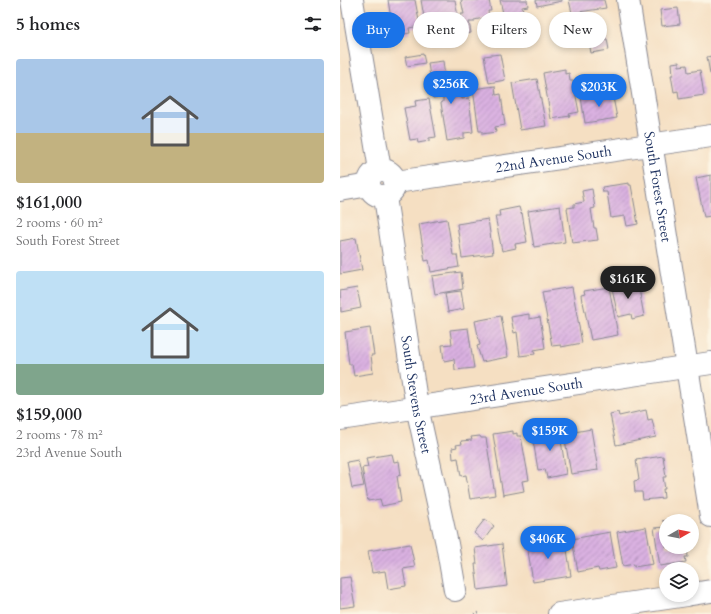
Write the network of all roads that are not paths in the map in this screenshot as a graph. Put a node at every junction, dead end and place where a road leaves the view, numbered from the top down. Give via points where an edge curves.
1 (352, 0) edge
2 (628, 0) edge
3 (711, 136) edge
4 (650, 145) junction
5 (382, 184) junction
6 (340, 190) edge
7 (711, 363) edge
8 (688, 367) junction
9 (416, 407) junction
10 (340, 419) edge
11 (711, 516) edge
12 (455, 590) dead end
13 (711, 591) edge
14 (699, 593) edge
15 (659, 599) edge
16 (559, 614) edge

1 - 5 street, South Stevens Street
2 - 4 street, South Forest Street
3 - 4 street, 22nd Avenue South
4 - 5 street, 22nd Avenue South
4 - 8 street, South Forest Street
5 - 6 street, 22nd Avenue South
5 - 9 street, South Stevens Street
7 - 8 street, 23rd Avenue South
8 - 9 street, 23rd Avenue South
8 - 11 street, South Forest Street
9 - 10 street, 23rd Avenue South
9 - 12 street, South Stevens Street
13 - 14 street
15 - 16 street

